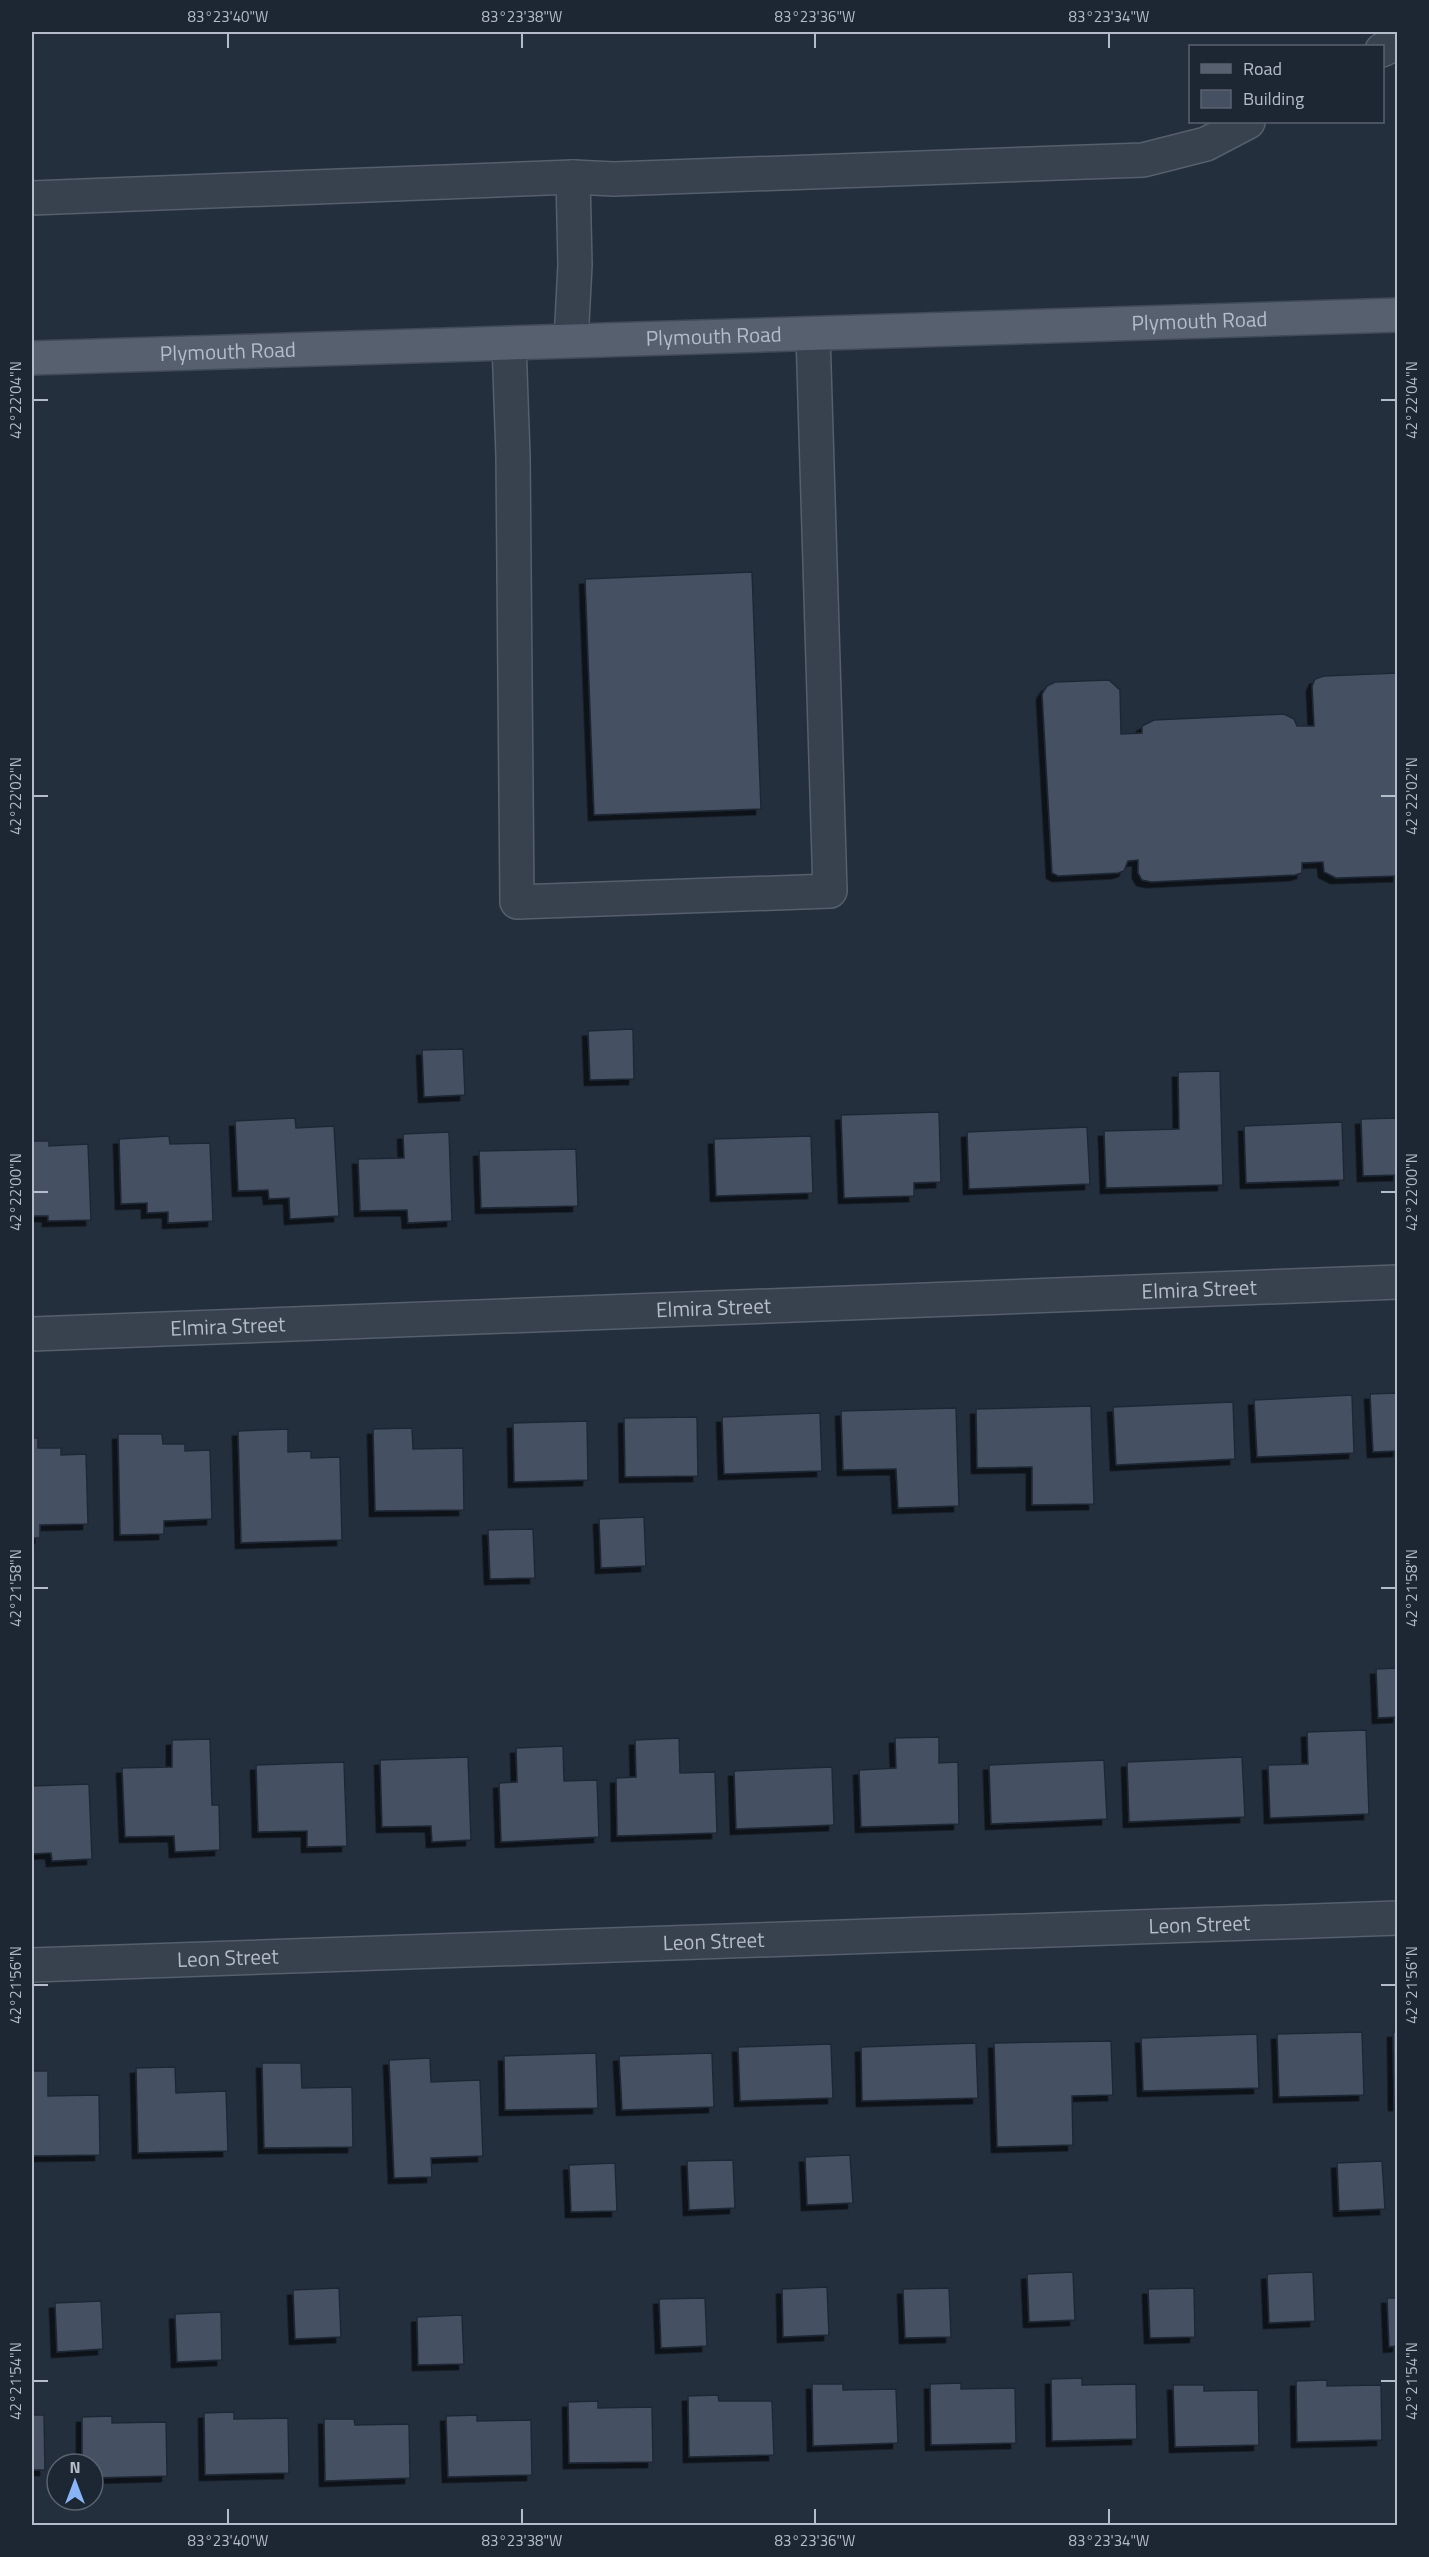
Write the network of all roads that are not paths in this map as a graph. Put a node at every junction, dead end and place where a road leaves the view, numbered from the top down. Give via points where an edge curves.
1 (1398, 42) edge
2 (1384, 49) edge
3 (1246, 123) edge
4 (573, 177) junction
5 (32, 198) edge
6 (1398, 315) edge
7 (813, 334) junction
8 (571, 341) junction
9 (509, 344) junction
10 (32, 358) edge
11 (1398, 1282) edge
12 (32, 1334) edge
13 (1398, 1918) edge
14 (32, 1965) edge

1 - 2 street
3 - 4 street via 1206,144 1143,160
4 - 5 street
4 - 8 street via 575,265
6 - 7 main road, Plymouth Road
7 - 8 main road, Plymouth Road
7 - 9 street via 830,891 517,902
8 - 9 main road, Plymouth Road
9 - 10 main road, Plymouth Road
11 - 12 street, Elmira Street
13 - 14 street, Leon Street

